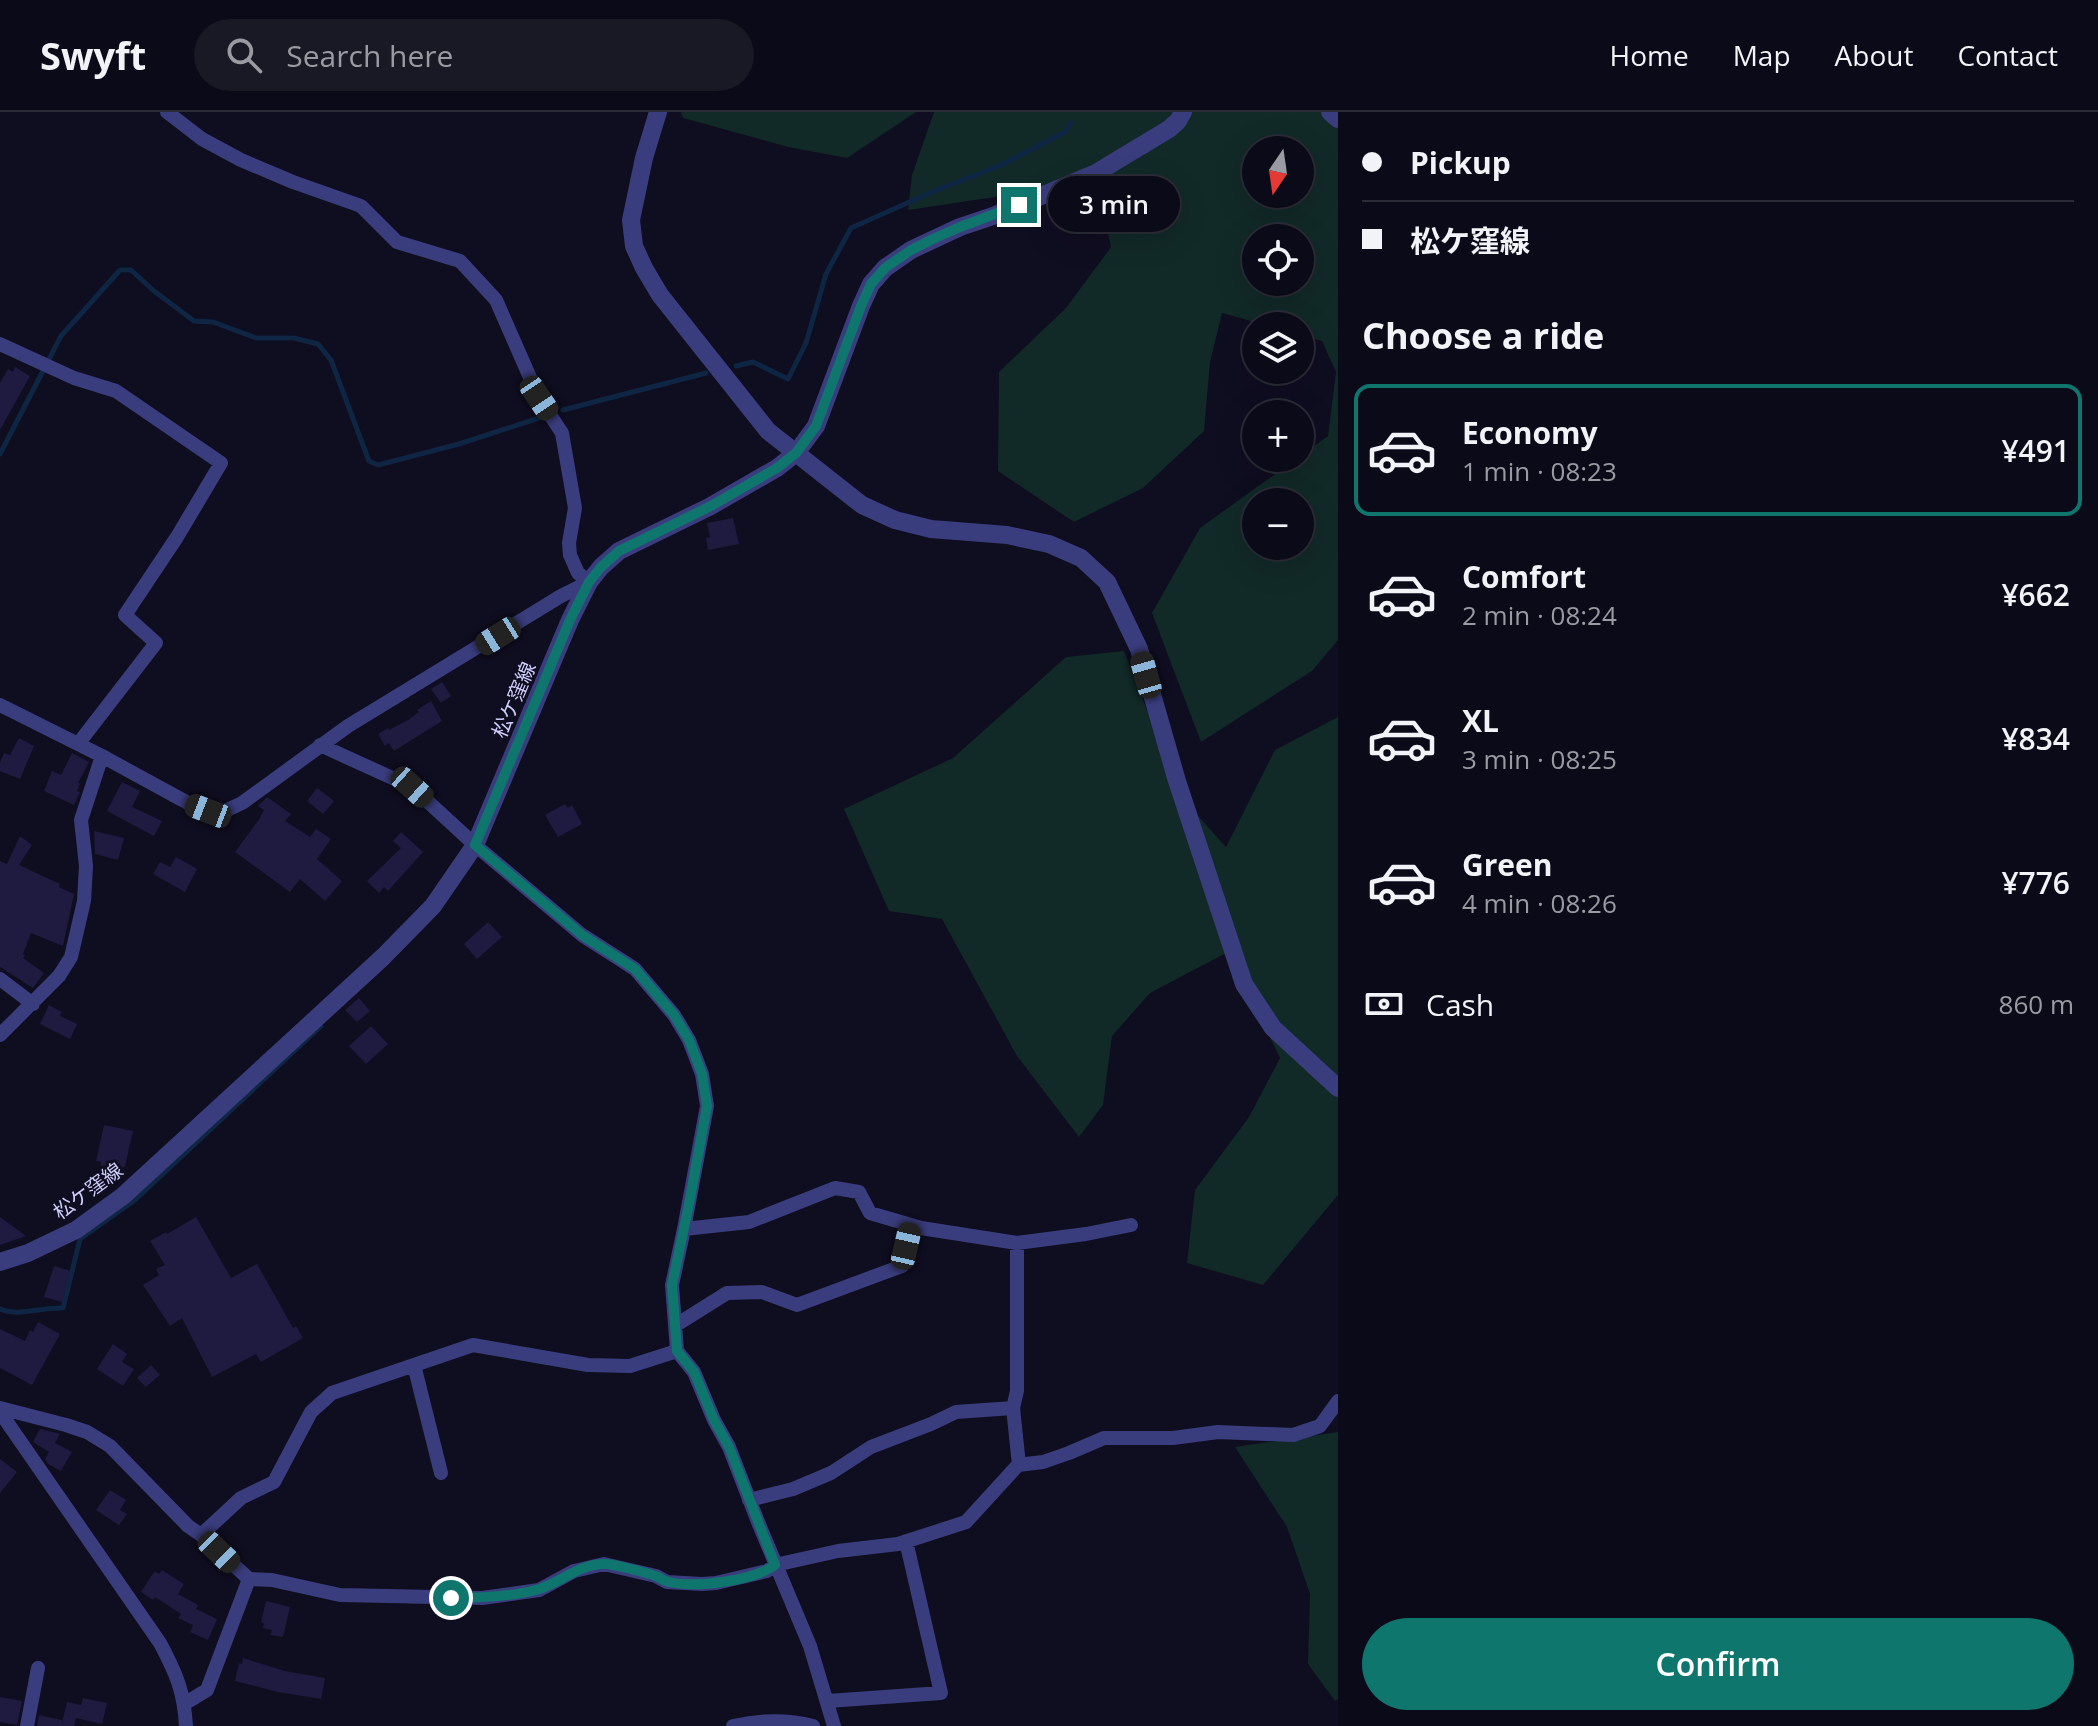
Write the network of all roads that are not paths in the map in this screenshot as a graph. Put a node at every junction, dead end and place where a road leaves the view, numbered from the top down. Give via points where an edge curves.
1 (167, 112) edge
2 (658, 112) edge
3 (1183, 112) edge
4 (1330, 112) edge
5 (1338, 119) edge
6 (0, 344) edge
7 (796, 453) junction
8 (589, 582) junction
9 (0, 705) edge
10 (78, 744) junction
11 (320, 745) junction
12 (102, 756) junction
13 (475, 845) junction
14 (0, 979) edge
15 (33, 1004) junction
16 (0, 1035) edge
17 (1338, 1088) edge
18 (911, 1225) junction
19 (1131, 1225) dead end
20 (684, 1229) junction
21 (1017, 1243) junction
22 (0, 1262) edge
23 (676, 1325) junction
24 (677, 1351) junction
25 (414, 1365) junction
26 (1338, 1401) edge
27 (1013, 1408) junction
28 (0, 1410) edge
29 (1019, 1465) junction
30 (441, 1473) dead end
31 (749, 1500) junction
32 (201, 1535) junction
33 (906, 1541) junction
34 (775, 1565) junction
35 (249, 1579) junction
36 (38, 1668) dead end
37 (828, 1701) junction
38 (184, 1704) junction
39 (27, 1726) edge
40 (186, 1726) edge
41 (733, 1726) edge
42 (813, 1726) edge
43 (834, 1726) edge

1 - 8 street via 241,160 361,206 397,242 460,261 496,300 539,398 562,433 575,508 570,555
2 - 7 street via 631,220 634,246 660,295 768,431
3 - 7 street, 松ケ窪線 via 1169,129 1096,173 960,227 885,268 861,306 816,426
4 - 5 street
6 - 10 street via 116,391 221,463 125,615 156,643
7 - 8 street, 松ケ窪線 via 709,507 619,551
7 - 17 street via 862,505 895,520 1049,544 1081,558 1107,582 1139,649 1244,984 1273,1028
8 - 11 street
8 - 13 street, 松ケ窪線
9 - 10 street
10 - 12 street
11 - 12 street via 221,813 188,803
11 - 13 street via 412,787
12 - 15 street via 81,820 84,901 71,957
13 - 20 street via 582,935 635,969 689,1040 707,1106
13 - 22 street, 松ケ窪線 via 433,906 383,957 123,1196 76,1230
14 - 15 street
15 - 16 street
18 - 20 street via 870,1213 859,1192 835,1188 749,1222
18 - 21 street
18 - 23 street via 902,1266 797,1305 762,1292 727,1293
19 - 21 street
20 - 23 street via 672,1285
21 - 27 street
23 - 24 street
24 - 25 street via 630,1366 602,1366 473,1345
24 - 31 street via 694,1372
25 - 30 street
25 - 32 street via 332,1393 311,1412 274,1482 241,1498
26 - 29 street via 1320,1426 1293,1435 1218,1432 1104,1438 1043,1462
27 - 29 street
27 - 31 street via 956,1412 871,1447 831,1473
28 - 32 street via 66,1425 110,1446
28 - 38 street via 160,1643
29 - 33 street via 966,1522
31 - 34 street
32 - 35 street
33 - 34 street
33 - 37 street via 941,1693
34 - 35 street via 702,1584 667,1582 604,1564 574,1571 539,1590 482,1598 340,1595
34 - 37 street
35 - 38 street via 207,1690
36 - 39 street
37 - 43 street
38 - 40 street
41 - 42 street via 791,1720

